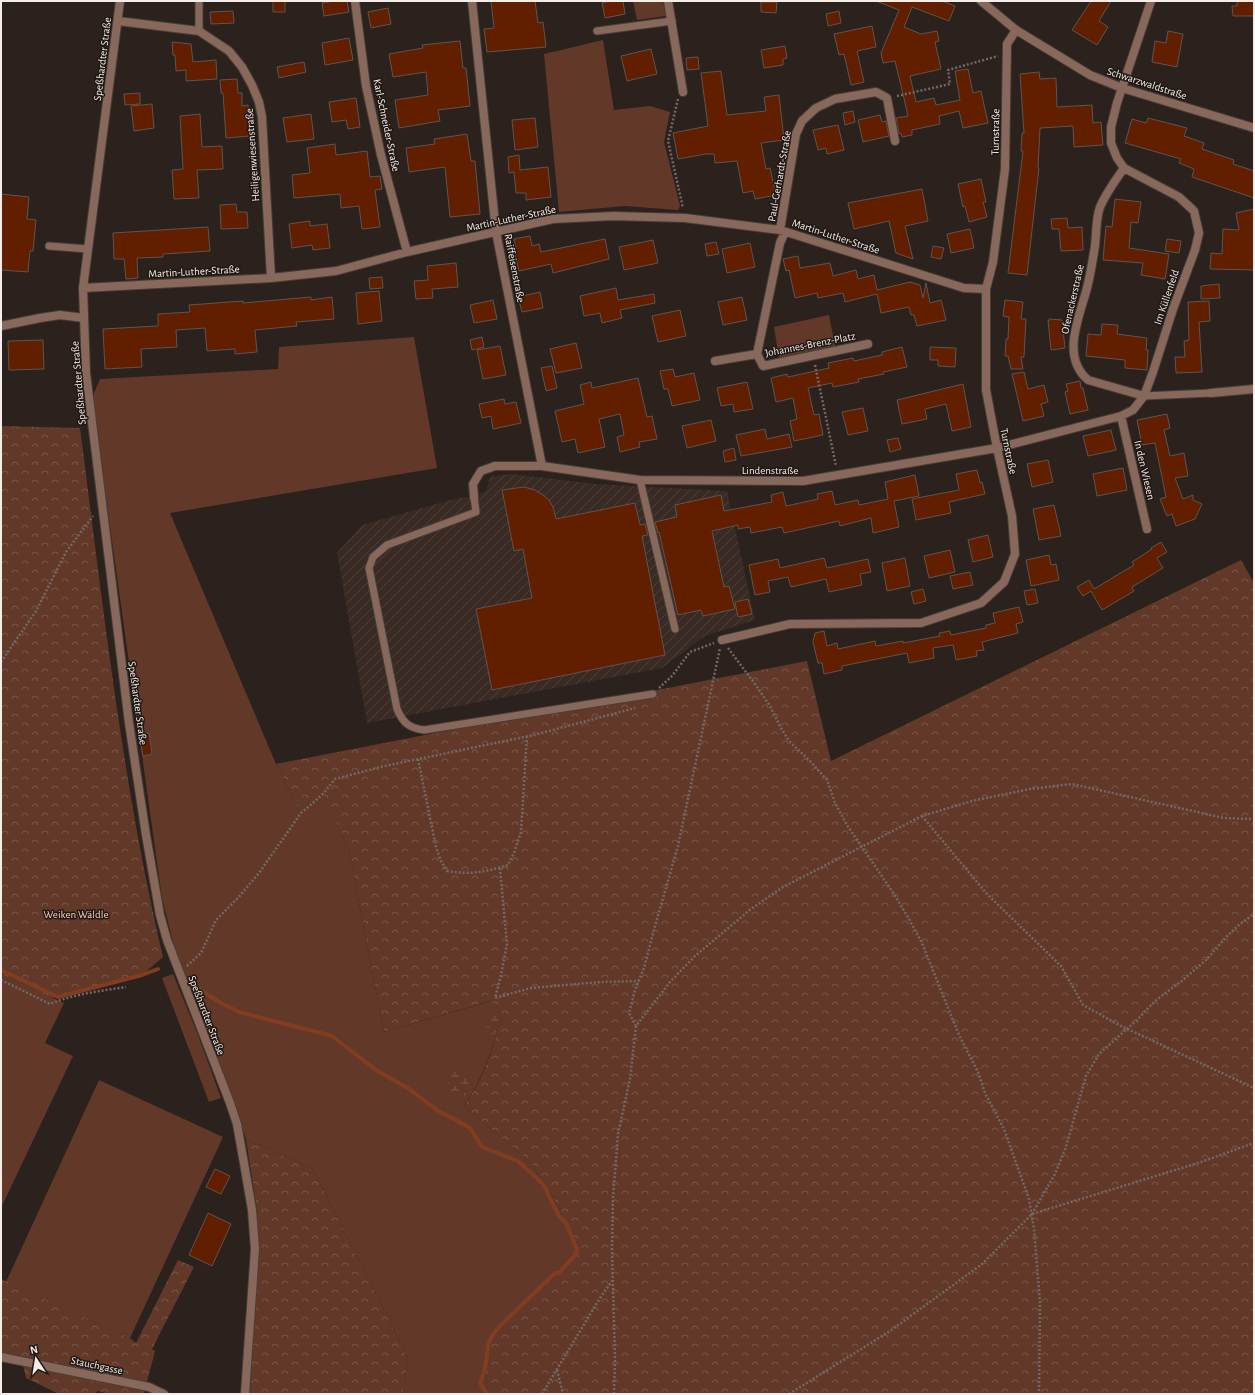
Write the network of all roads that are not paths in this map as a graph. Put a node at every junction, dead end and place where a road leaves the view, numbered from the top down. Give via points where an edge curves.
1 (120, 1) edge
2 (199, 1) edge
3 (355, 1) edge
4 (472, 1) edge
5 (668, 1) edge
6 (981, 1) edge
7 (1151, 1) edge
8 (118, 21) junction
9 (672, 21) junction
10 (1016, 30) junction
11 (199, 31) junction
12 (597, 31) dead end
13 (1122, 88) junction
14 (683, 92) road end
15 (1254, 128) edge
16 (896, 141) dead end
17 (1124, 168) junction
18 (782, 231) junction
19 (496, 232) junction
20 (49, 246) dead end
21 (88, 249) junction
22 (406, 252) junction
23 (271, 278) junction
24 (83, 288) junction
25 (986, 289) junction
26 (84, 318) junction
27 (1, 326) edge
28 (868, 344) dead end
29 (757, 354) junction
30 (715, 361) dead end
31 (1254, 388) edge
32 (1211, 393) joint
33 (1144, 396) junction
34 (1121, 416) junction
35 (996, 448) junction
36 (542, 466) junction
37 (640, 480) junction
38 (474, 496) joint
39 (1147, 529) dead end
40 (674, 629) dead end
41 (722, 640) road end
42 (653, 694) road end
43 (1, 1358) edge
44 (164, 1394) edge
45 (245, 1394) edge

1 - 8 street, Speßhardter Straße
2 - 11 lane
3 - 22 street, Karl-Schneider-Straße via 366,86 380,155
4 - 19 street, Raiffeisenstraße
5 - 9 street
6 - 10 street, Schwarzwaldstraße
7 - 13 street
8 - 11 street, Heiligenwiesenstraße
8 - 21 street, Speßhardter Straße
9 - 12 lane
9 - 14 street
10 - 13 street, Schwarzwaldstraße via 1090,75
10 - 25 street, Turnstraße via 1007,44 1005,169 993,262
11 - 23 street, Heiligenwiesenstraße via 229,51 242,67 259,102
13 - 15 street, Schwarzwaldstraße
13 - 17 street via 1111,127 1111,143
16 - 18 street, Paul-Gerhardt-Straße via 887,98 876,92 835,99 816,108 802,121 796,134
17 - 33 street, Im Küllenfeld via 1179,197 1194,211 1199,232
17 - 33 street, Ofenackerstraße via 1100,208 1095,251 1076,323 1074,354 1082,374 1088,380
18 - 19 street, Martin-Luther-Straße via 685,218 613,216 552,219
18 - 25 street, Martin-Luther-Straße via 964,288
18 - 29 street, Paul-Gerhardt-Straße
19 - 22 street, Martin-Luther-Straße
19 - 36 street, Raiffeisenstraße
20 - 21 lane
21 - 24 street, Speßhardter Straße
22 - 23 street, Martin-Luther-Straße via 336,271
23 - 24 street, Martin-Luther-Straße
24 - 26 street, Speßhardter Straße
25 - 35 street, Turnstraße via 986,390
26 - 27 street via 60,315
26 - 45 street, Speßhardter Straße via 86,372 129,723 160,915 167,940 237,1124 252,1210 255,1249
28 - 29 street, Johannes-Brenz-Platz via 763,366
29 - 30 street, Johannes-Brenz-Platz
31 - 32 street
32 - 33 lane
33 - 34 street, Im Küllenfeld via 1133,410
34 - 35 street, Im Küllenfeld
34 - 39 street, In den Wiesen
35 - 37 street, Lindenstraße via 802,482
35 - 41 street, Turnstraße via 1012,516 1015,554 1004,582 981,603 921,623 790,624
36 - 37 street, Lindenstraße
36 - 38 street, Lindenstraße via 496,466 481,471 473,484
37 - 40 lane
38 - 42 lane via 476,512 387,545 373,557 369,568 401,719 413,728 424,730
43 - 44 street, Stauchgasse via 149,1387

